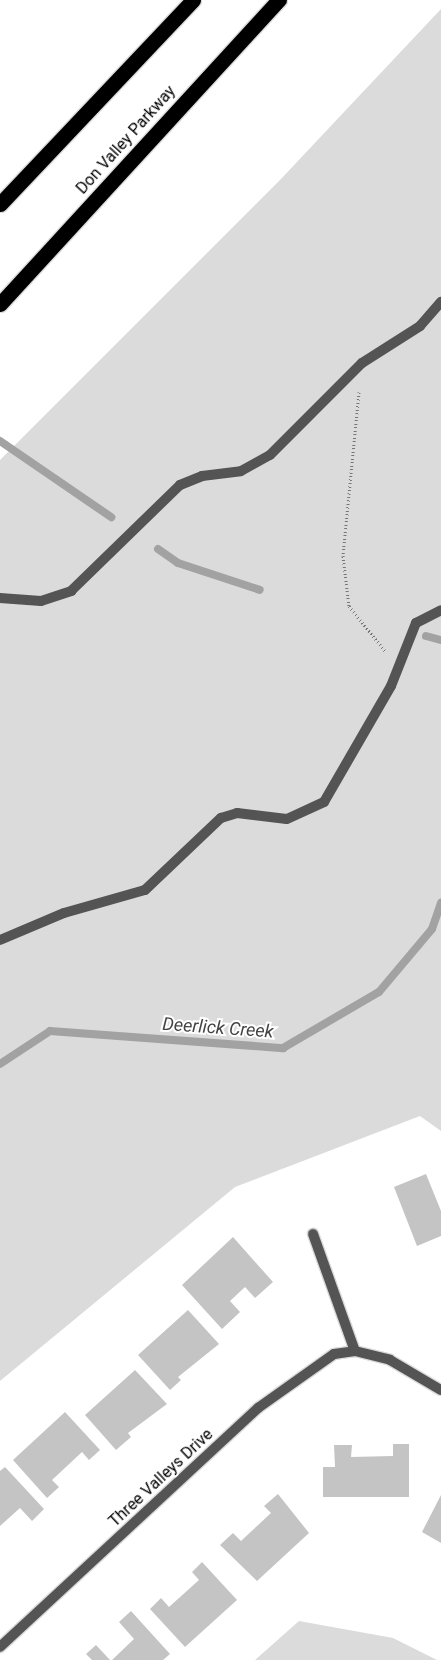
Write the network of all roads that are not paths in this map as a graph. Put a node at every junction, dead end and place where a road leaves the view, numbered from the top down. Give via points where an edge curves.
1 (193, 0) edge
2 (278, 0) edge
3 (0, 204) edge
4 (441, 302) edge
5 (0, 304) edge
6 (0, 598) edge
7 (441, 610) edge
8 (0, 940) edge
9 (313, 1234) dead end
10 (355, 1350) junction
11 (441, 1390) edge
12 (0, 1647) edge

1 - 3 highway
2 - 5 highway, Don Valley Parkway
4 - 6 street via 420,326 362,363 270,455 242,472 202,476 180,485 71,591 41,601
7 - 8 street via 416,623 373,721 324,802 287,819 237,813 221,818 145,890 64,912
9 - 10 street
10 - 11 street via 390,1360
10 - 12 street, Three Valleys Drive via 334,1354 258,1408

